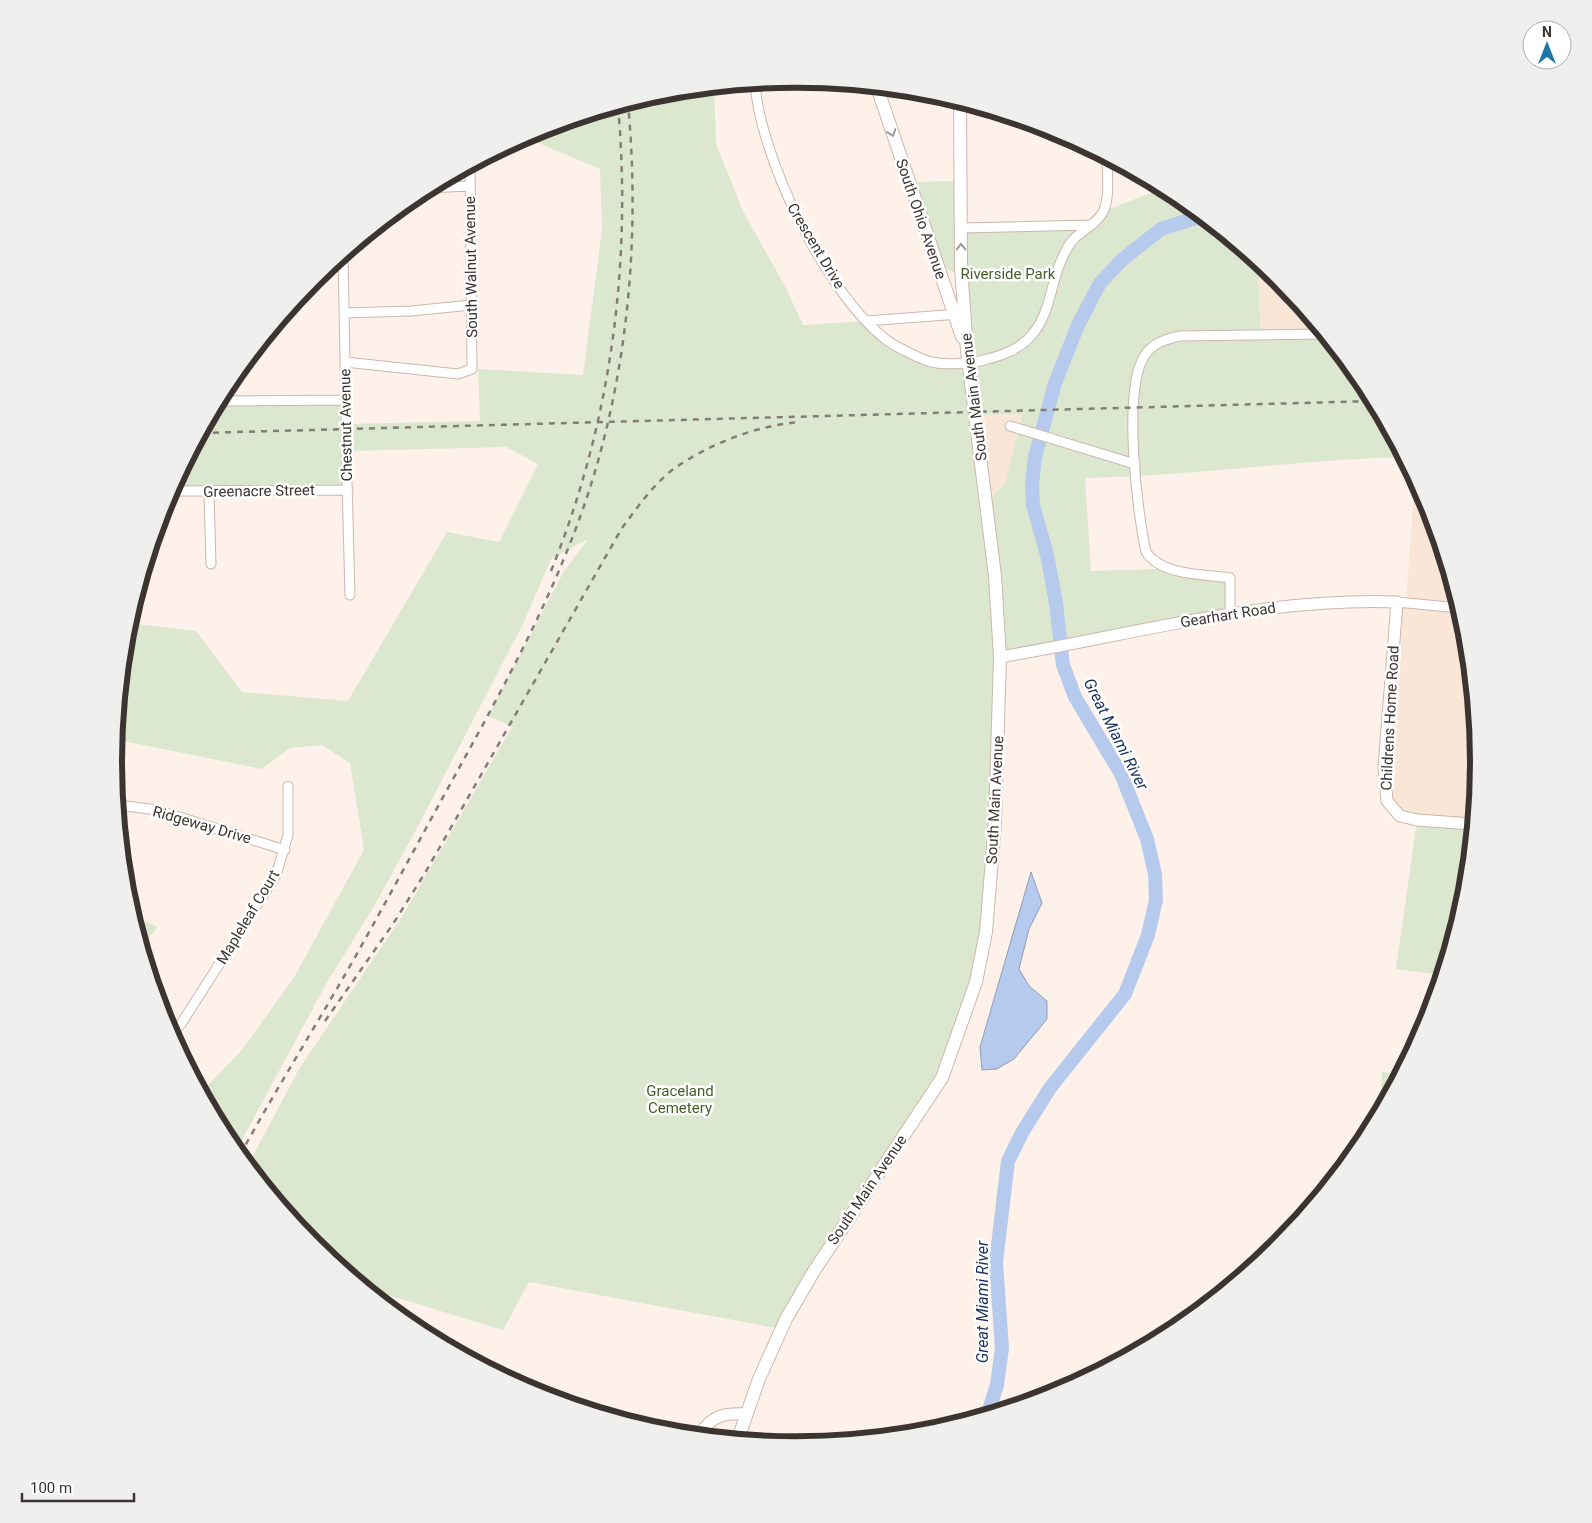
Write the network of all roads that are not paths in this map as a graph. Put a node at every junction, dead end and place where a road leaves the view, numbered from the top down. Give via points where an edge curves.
1 (756, 89) edge
2 (879, 93) edge
3 (960, 108) edge
4 (1106, 164) edge
5 (470, 172) edge
6 (470, 186) junction
7 (444, 187) edge
8 (1092, 225) junction
9 (960, 228) junction
10 (343, 263) edge
11 (471, 305) junction
12 (344, 312) junction
13 (959, 314) junction
14 (866, 321) junction
15 (1317, 334) edge
16 (968, 358) junction
17 (345, 362) junction
18 (345, 400) junction
19 (227, 401) edge
20 (1010, 426) dead end
21 (1135, 464) junction
22 (348, 490) junction
23 (179, 491) edge
24 (209, 492) junction
25 (211, 564) dead end
26 (350, 595) dead end
27 (1397, 602) junction
28 (1452, 607) edge
29 (1230, 615) junction
30 (1000, 657) junction
31 (288, 786) dead end
32 (123, 807) edge
33 (1467, 823) edge
34 (285, 850) junction
35 (177, 1028) edge
36 (746, 1414) junction
37 (703, 1429) edge
38 (740, 1433) edge

1 - 14 street, Crescent Drive via 766,141 786,195 831,277
2 -> 13 main road, South Ohio Avenue
3 - 9 main road, South Main Avenue
4 - 8 street, Crescent Drive via 1107,198 1104,211
5 - 6 street, South Walnut Avenue
6 - 7 street
6 - 11 street, South Walnut Avenue
8 - 9 street
8 - 16 street, Crescent Drive via 1072,240 1063,256 1035,331 1003,356
13 -> 9 main road, South Main Avenue
10 - 12 street, Chestnut Avenue
11 - 12 street via 411,311
11 - 17 street, South Walnut Avenue via 472,369 458,374
12 - 17 street, Chestnut Avenue
13 - 14 street
13 - 16 main road, South Main Avenue
14 - 16 street, Crescent Drive via 884,339 930,362
15 - 21 street via 1180,336 1154,345 1145,355 1135,384
16 - 30 main road, South Main Avenue via 995,576
17 - 18 street, Chestnut Avenue
18 - 19 street
18 - 22 street, Chestnut Avenue, bridge
20 - 21 street
21 - 29 street via 1146,552 1152,561 1165,568 1230,578
22 - 24 street, Greenacre Street
22 - 26 street, Chestnut Avenue
23 - 24 street, Greenacre Street
24 - 25 street
27 - 28 street, Gearhart Road
27 - 29 street, Gearhart Road via 1316,602
27 - 33 street, Childrens Home Road via 1384,767 1387,802 1400,816
29 - 30 street, Gearhart Road
30 - 36 main road, South Main Avenue via 995,822 986,932 976,982 942,1078 814,1271 786,1319
31 - 34 street, Mapleleaf Court
32 - 34 street, Ridgeway Drive via 157,810
34 - 35 street, Mapleleaf Court via 276,875
36 - 37 street via 719,1415 707,1422
36 - 38 main road, South Main Avenue

